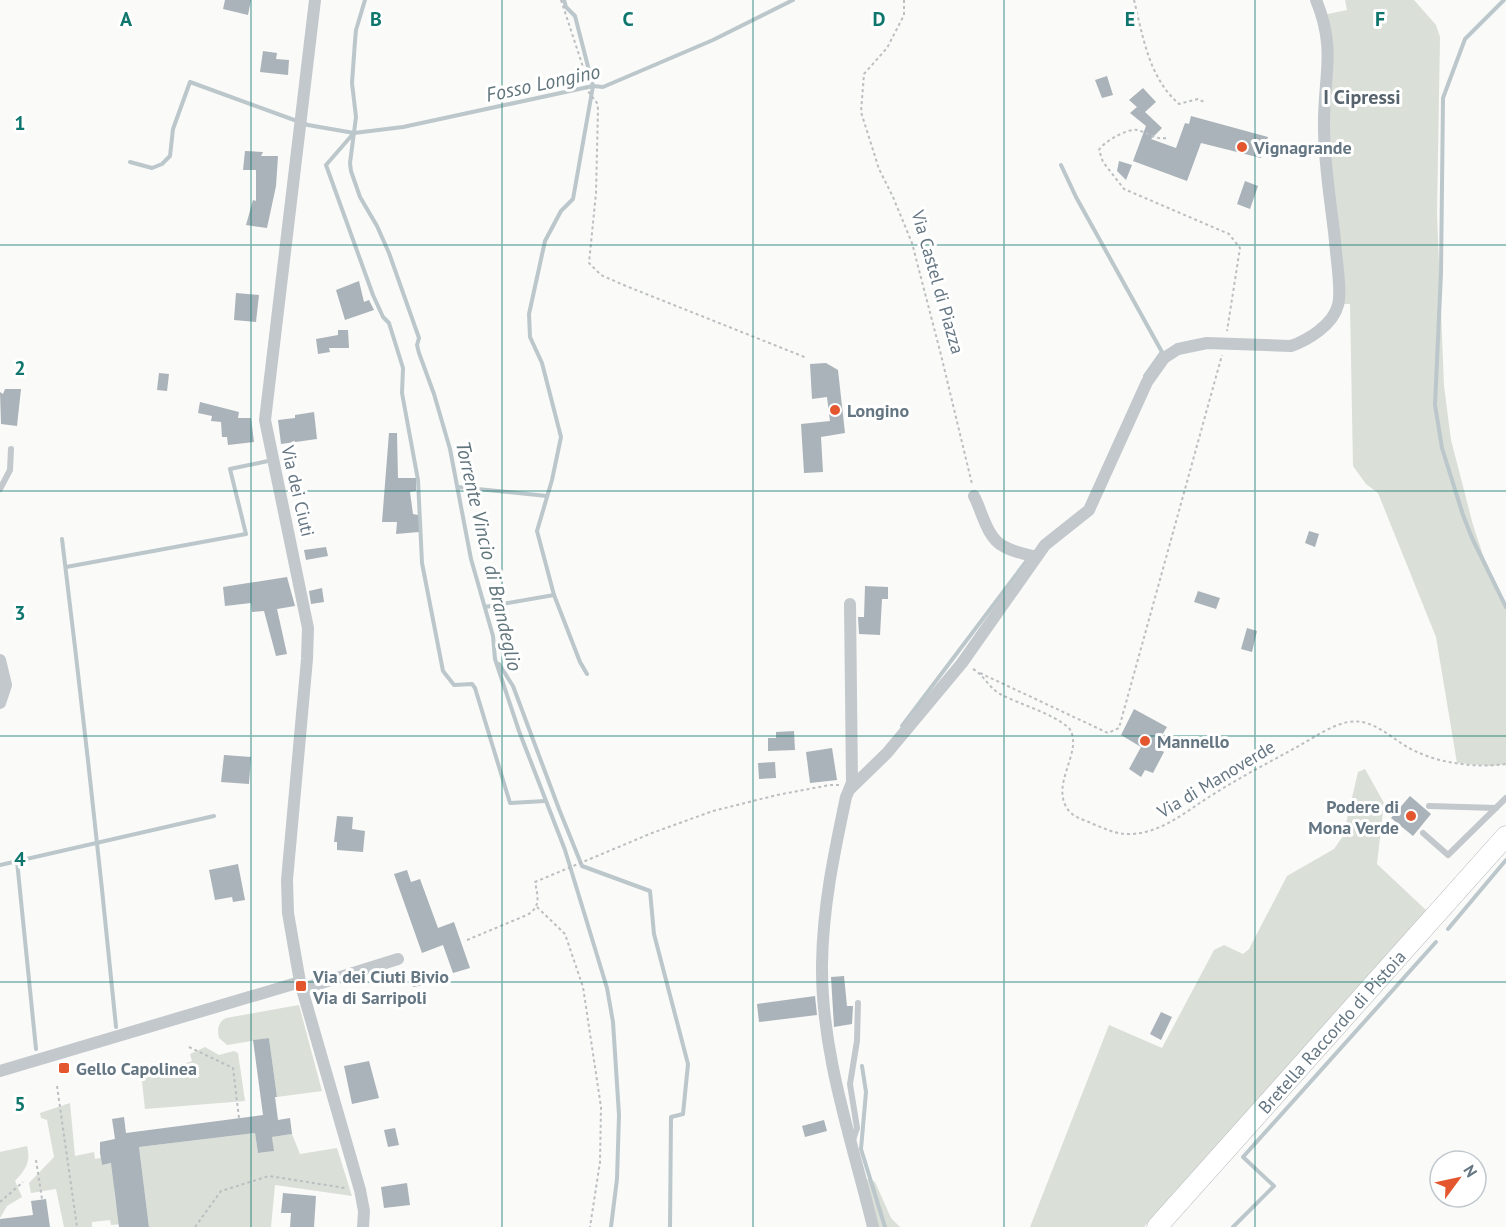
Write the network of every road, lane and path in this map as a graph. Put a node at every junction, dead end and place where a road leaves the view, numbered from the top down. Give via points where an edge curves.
1 (315, 0) edge
2 (561, 0) edge
3 (904, 0) edge
4 (1134, 0) edge
5 (1317, 0) edge
6 (1204, 102) dead end
7 (1166, 138) dead end
8 (1225, 342) junction
9 (807, 358) dead end
10 (11, 449) dead end
11 (0, 489) edge
12 (974, 496) joint
13 (1036, 557) junction
14 (849, 604) dead end
15 (0, 660) edge
16 (962, 663) junction
17 (980, 673) junction
18 (0, 703) edge
19 (1506, 764) edge
20 (849, 790) junction
21 (1506, 798) edge
22 (1429, 806) dead end
23 (1496, 808) junction
24 (1423, 833) dead end
25 (1506, 836) edge
26 (537, 907) junction
27 (467, 939) dead end
28 (398, 959) dead end
29 (301, 985) junction
30 (858, 1002) dead end
31 (189, 1047) dead end
32 (0, 1071) edge
33 (57, 1086) dead end
34 (239, 1118) dead end
35 (852, 1144) junction
36 (36, 1160) dead end
37 (23, 1182) dead end
38 (360, 1191) junction
39 (42, 1199) dead end
40 (0, 1203) edge
41 (77, 1227) edge
42 (195, 1227) edge
43 (363, 1227) edge
44 (590, 1227) edge
45 (873, 1227) edge
46 (1157, 1227) edge

1 - 29 street, Via dei Ciuti via 265,420 308,628 287,880 288,913
2 - 9 path via 587,90 598,109 589,263 601,274 626,286
3 - 12 path, Via Castel di Piazza via 904,15 887,48 864,74 861,112 879,169 912,243
4 - 6 path via 1156,78 1179,104 1198,99
5 - 8 street via 1328,43 1324,129 1339,304 1316,332 1291,346
7 - 8 path via 1132,130 1103,144 1100,155 1124,189 1229,234 1239,248
8 - 13 street via 1194,344 1164,358 1147,382 1094,504 1045,544
8 - 17 path via 1119,728 1108,733
10 - 11 lane via 10,470
12 - 13 street via 998,543
13 - 16 street
14 - 20 street
15 - 18 street via 6,685
16 - 17 path, Via di Manoverde
16 - 20 street via 891,749
17 - 19 path, Via di Manoverde via 999,693 1069,728 1074,741 1064,783 1066,805 1078,817 1116,833 1139,833 1161,827 1245,775 1348,722 1370,724 1415,751 1435,758 1491,766
20 - 26 path via 830,785 777,795 659,830 535,882
20 - 35 street via 829,878 822,966 835,1082
21 - 23 lane
22 - 23 lane
23 - 24 lane via 1448,855
25 - 46 main road, Bretella Raccordo di Pistoia
26 - 27 path via 527,915
26 - 44 path via 565,934 583,987 601,1107 600,1162
28 - 29 street
29 - 32 street
29 - 38 street, Via dei Ciuti
30 - 35 lane via 850,1084 856,1128
31 - 34 path via 233,1068
33 - 41 path
35 - 45 street
36 - 39 path
37 - 40 path
38 - 42 path via 269,1176 221,1191
38 - 43 street, Via dei Ciuti

